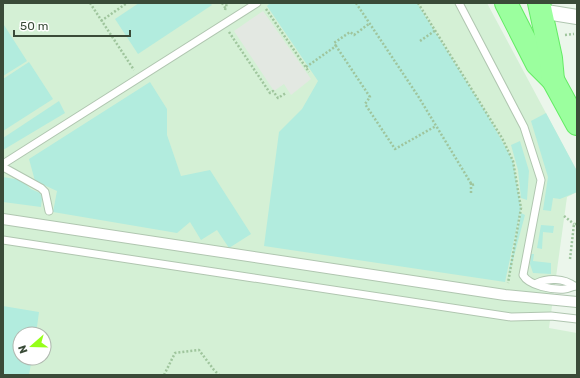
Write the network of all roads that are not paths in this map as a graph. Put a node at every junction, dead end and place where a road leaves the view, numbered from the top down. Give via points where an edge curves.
1 (459, 3) edge
2 (506, 3) edge
3 (260, 4) edge
4 (540, 7) edge
5 (577, 17) edge
6 (553, 80) junction
7 (577, 124) edge
8 (3, 166) edge
9 (49, 211) dead end
10 (3, 219) edge
11 (3, 240) edge
12 (575, 286) edge
13 (577, 302) edge
14 (577, 319) edge

1 - 12 lane via 524,127 541,180 523,271 525,278 537,283 545,279 568,281
2 - 6 main road via 537,64
3 - 8 lane
4 - 5 street
4 - 6 main road
6 - 7 main road
8 - 9 lane via 41,188 45,192
10 - 13 street via 506,295
11 - 14 lane via 511,317 551,316

